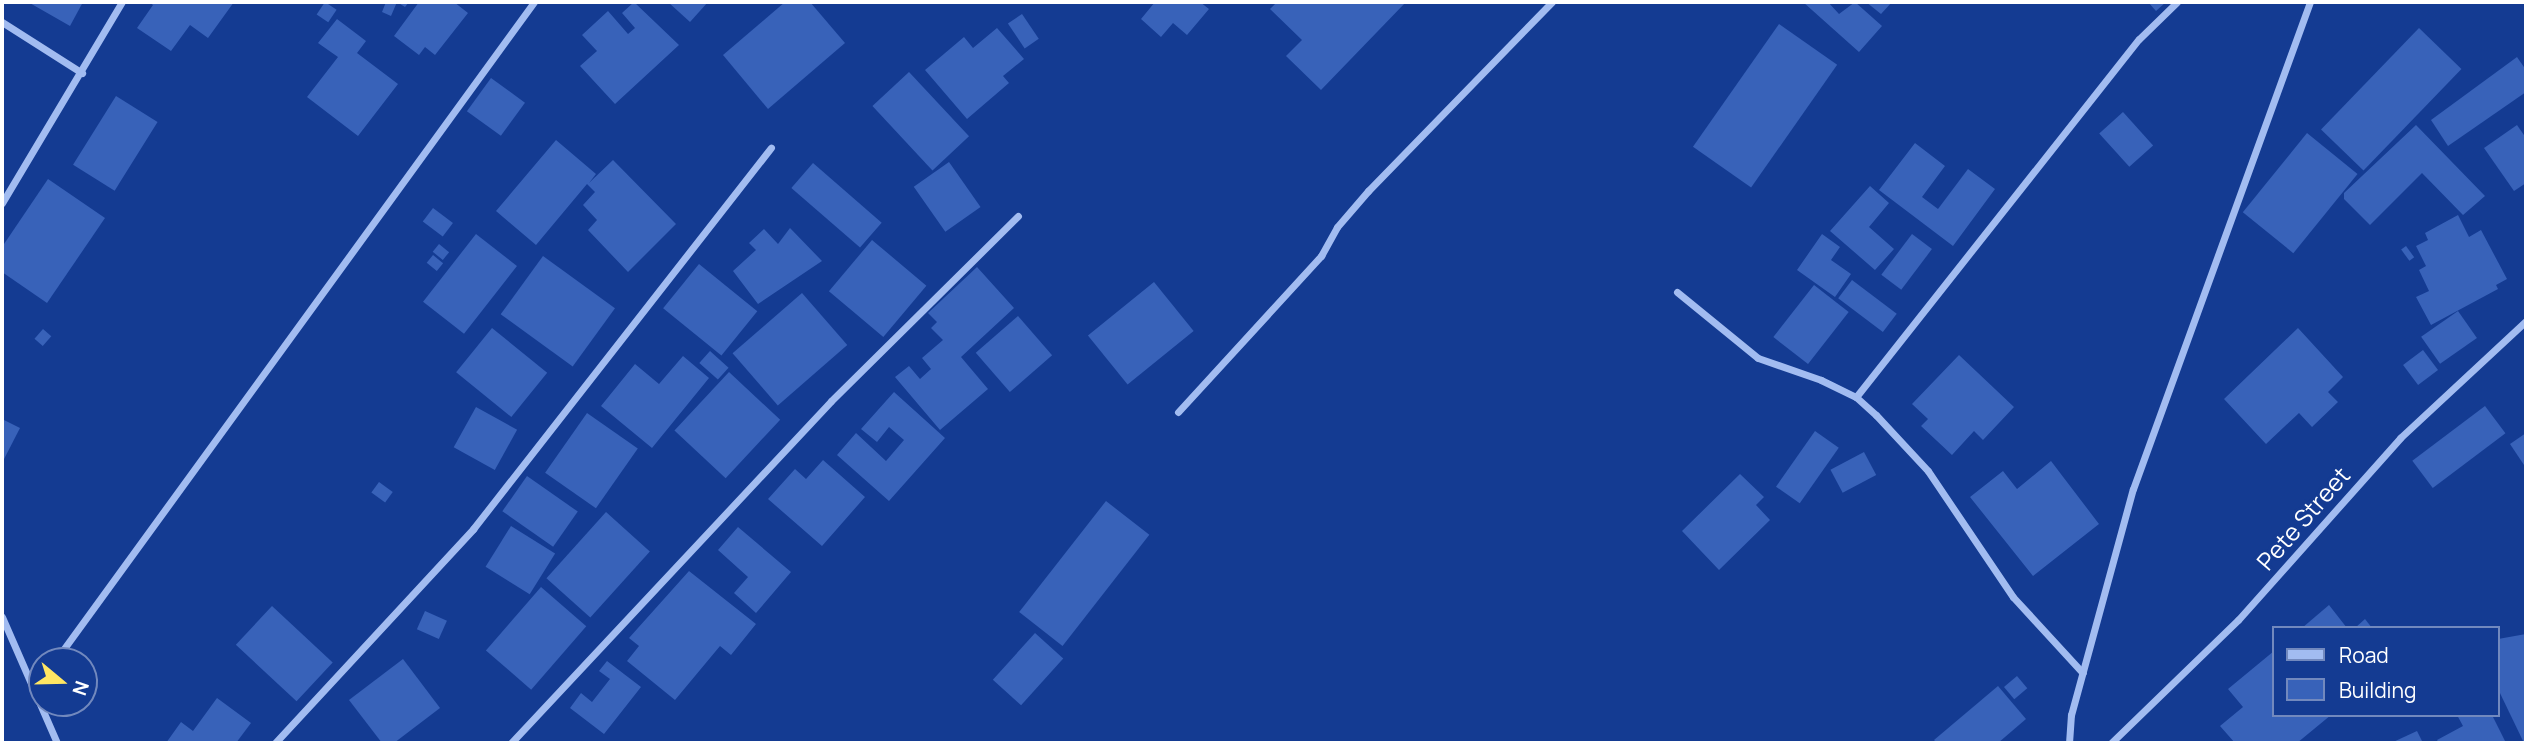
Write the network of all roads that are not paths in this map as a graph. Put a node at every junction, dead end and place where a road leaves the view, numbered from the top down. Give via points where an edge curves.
1 (121, 2) edge
2 (534, 2) edge
3 (1552, 2) edge
4 (2177, 2) edge
5 (2310, 2) edge
6 (2, 22) edge
7 (82, 73) junction
8 (771, 148) dead end
9 (2, 203) edge
10 (1018, 216) dead end
11 (1677, 292) dead end
12 (2526, 321) edge
13 (1856, 397) junction
14 (1178, 412) dead end
15 (2, 617) edge
16 (65, 647) edge
17 (2083, 673) junction
18 (28, 677) edge
19 (46, 717) edge
20 (57, 743) edge
21 (275, 743) edge
22 (511, 743) edge
23 (2068, 743) edge
24 (2111, 743) edge

1 - 7 street
2 - 16 street
3 - 14 street via 1367,191 1337,227 1321,256
4 - 13 street via 2139,39
5 - 17 street via 2133,489
6 - 7 street
7 - 9 street
8 - 21 street via 472,529
10 - 22 street via 915,314
11 - 13 street via 1758,358
12 - 24 street, Pete Street via 2400,438 2238,621
13 - 17 street via 1928,471 2013,597
15 - 18 street
17 - 23 street
19 - 20 street

